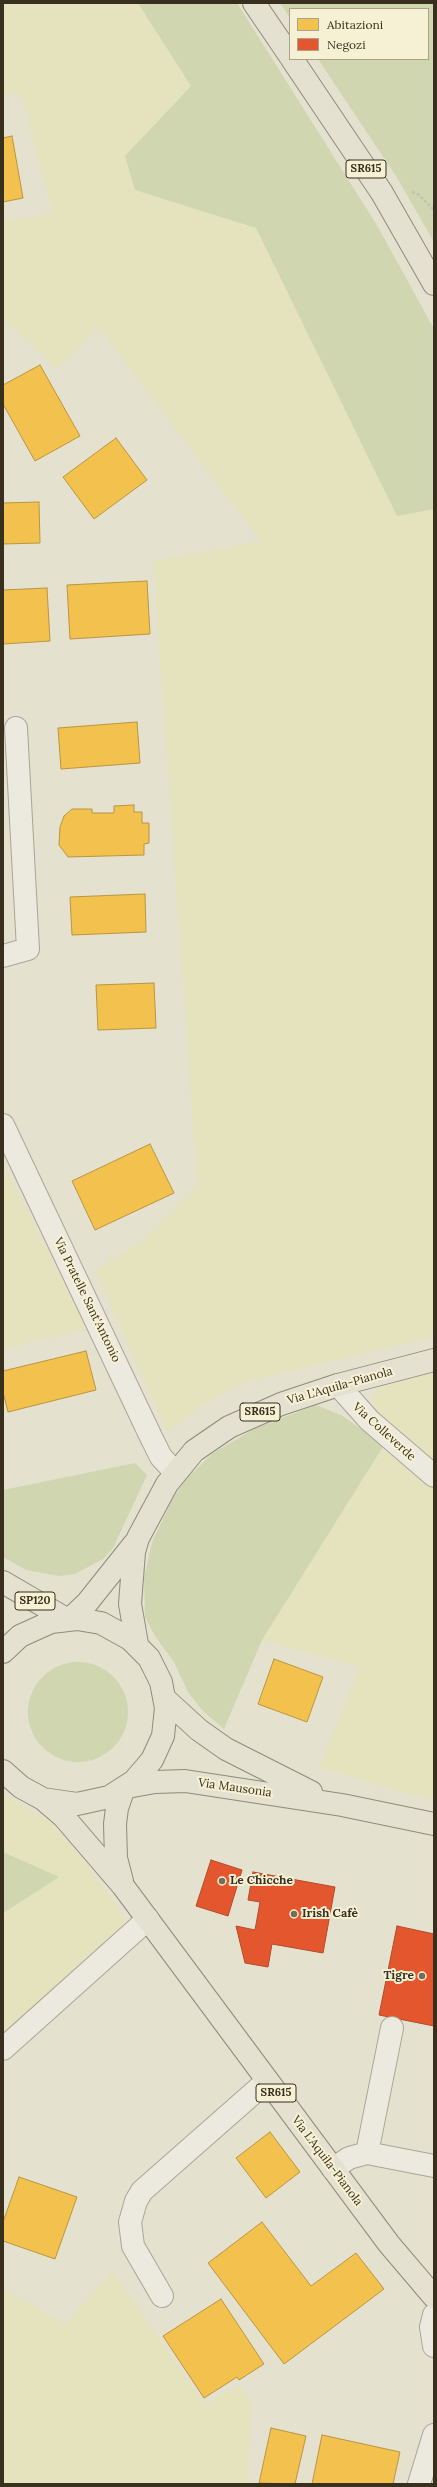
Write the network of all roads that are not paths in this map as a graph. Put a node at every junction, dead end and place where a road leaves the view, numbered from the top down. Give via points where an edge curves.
1 (254, 3) edge
2 (289, 55) edge
3 (293, 60) edge
4 (434, 284) edge
5 (16, 728) dead end
6 (3, 956) edge
7 (3, 1125) edge
8 (434, 1360) edge
9 (338, 1385) junction
10 (175, 1472) junction
11 (434, 1476) edge
12 (138, 1538) junction
13 (3, 1582) edge
14 (68, 1620) junction
15 (136, 1644) junction
16 (3, 1652) edge
17 (165, 1699) junction
18 (3, 1771) edge
19 (126, 1788) junction
20 (44, 1799) junction
21 (342, 1805) junction
22 (434, 1824) edge
23 (124, 1886) junction
24 (148, 1919) junction
25 (392, 2028) dead end
26 (3, 2049) edge
27 (267, 2081) junction
28 (367, 2153) junction
29 (434, 2166) edge
30 (333, 2169) junction
31 (162, 2296) dead end
32 (434, 2297) edge
33 (434, 2315) edge
34 (434, 2346) edge
35 (434, 2434) edge
36 (419, 2484) edge

1 - 2 main road
3 - 4 main road, SR615 via 382,193
5 - 6 street via 28,949
7 - 10 street, Via Pratelle Sant'Antonio via 151,1437 161,1457
8 - 9 main road, Via L'Aquila-Pianola / SR615
9 - 10 main road, Via L'Aquila-Pianola / SR615 via 281,1404 229,1427 194,1451
9 - 11 street, Via Colleverde via 364,1415
10 - 12 main road, Via L'Aquila-Pianola / SR615
12 - 14 main road, Via L'Aquila-Pianola / SR615 via 100,1588
12 - 15 main road, Via L'Aquila-Pianola / SR615 via 132,1561 130,1590 131,1620
13 - 14 main road, SP120
14 - 15 main road via 101,1623
14 - 16 main road via 35,1628 20,1636
15 - 17 main road via 158,1673
17 - 19 main road via 165,1726 156,1752 147,1768
17 - 21 main road, Via Mausonia via 199,1730 241,1758 283,1780
18 - 20 main road via 21,1788
19 - 20 main road via 109,1797 85,1803 68,1804
19 - 21 main road, Via Mausonia via 155,1782 185,1781
19 - 23 main road, Via L'Aquila-Pianola / SR615 via 117,1808 115,1824 116,1858
20 - 23 main road, Via L'Aquila-Pianola / SR615 via 63,1816
21 - 22 main road, Via Mausonia
23 - 24 main road, Via L'Aquila-Pianola / SR615
24 - 26 street
24 - 27 main road, Via L'Aquila-Pianola / SR615
25 - 28 street
27 - 30 main road, Via L'Aquila-Pianola / SR615
27 - 31 street via 142,2191 136,2201 130,2222 133,2246
28 - 29 street
28 - 30 street via 349,2158
30 - 32 main road, Via L'Aquila-Pianola / SR615 via 401,2260
33 - 34 street via 431,2326
35 - 36 street

